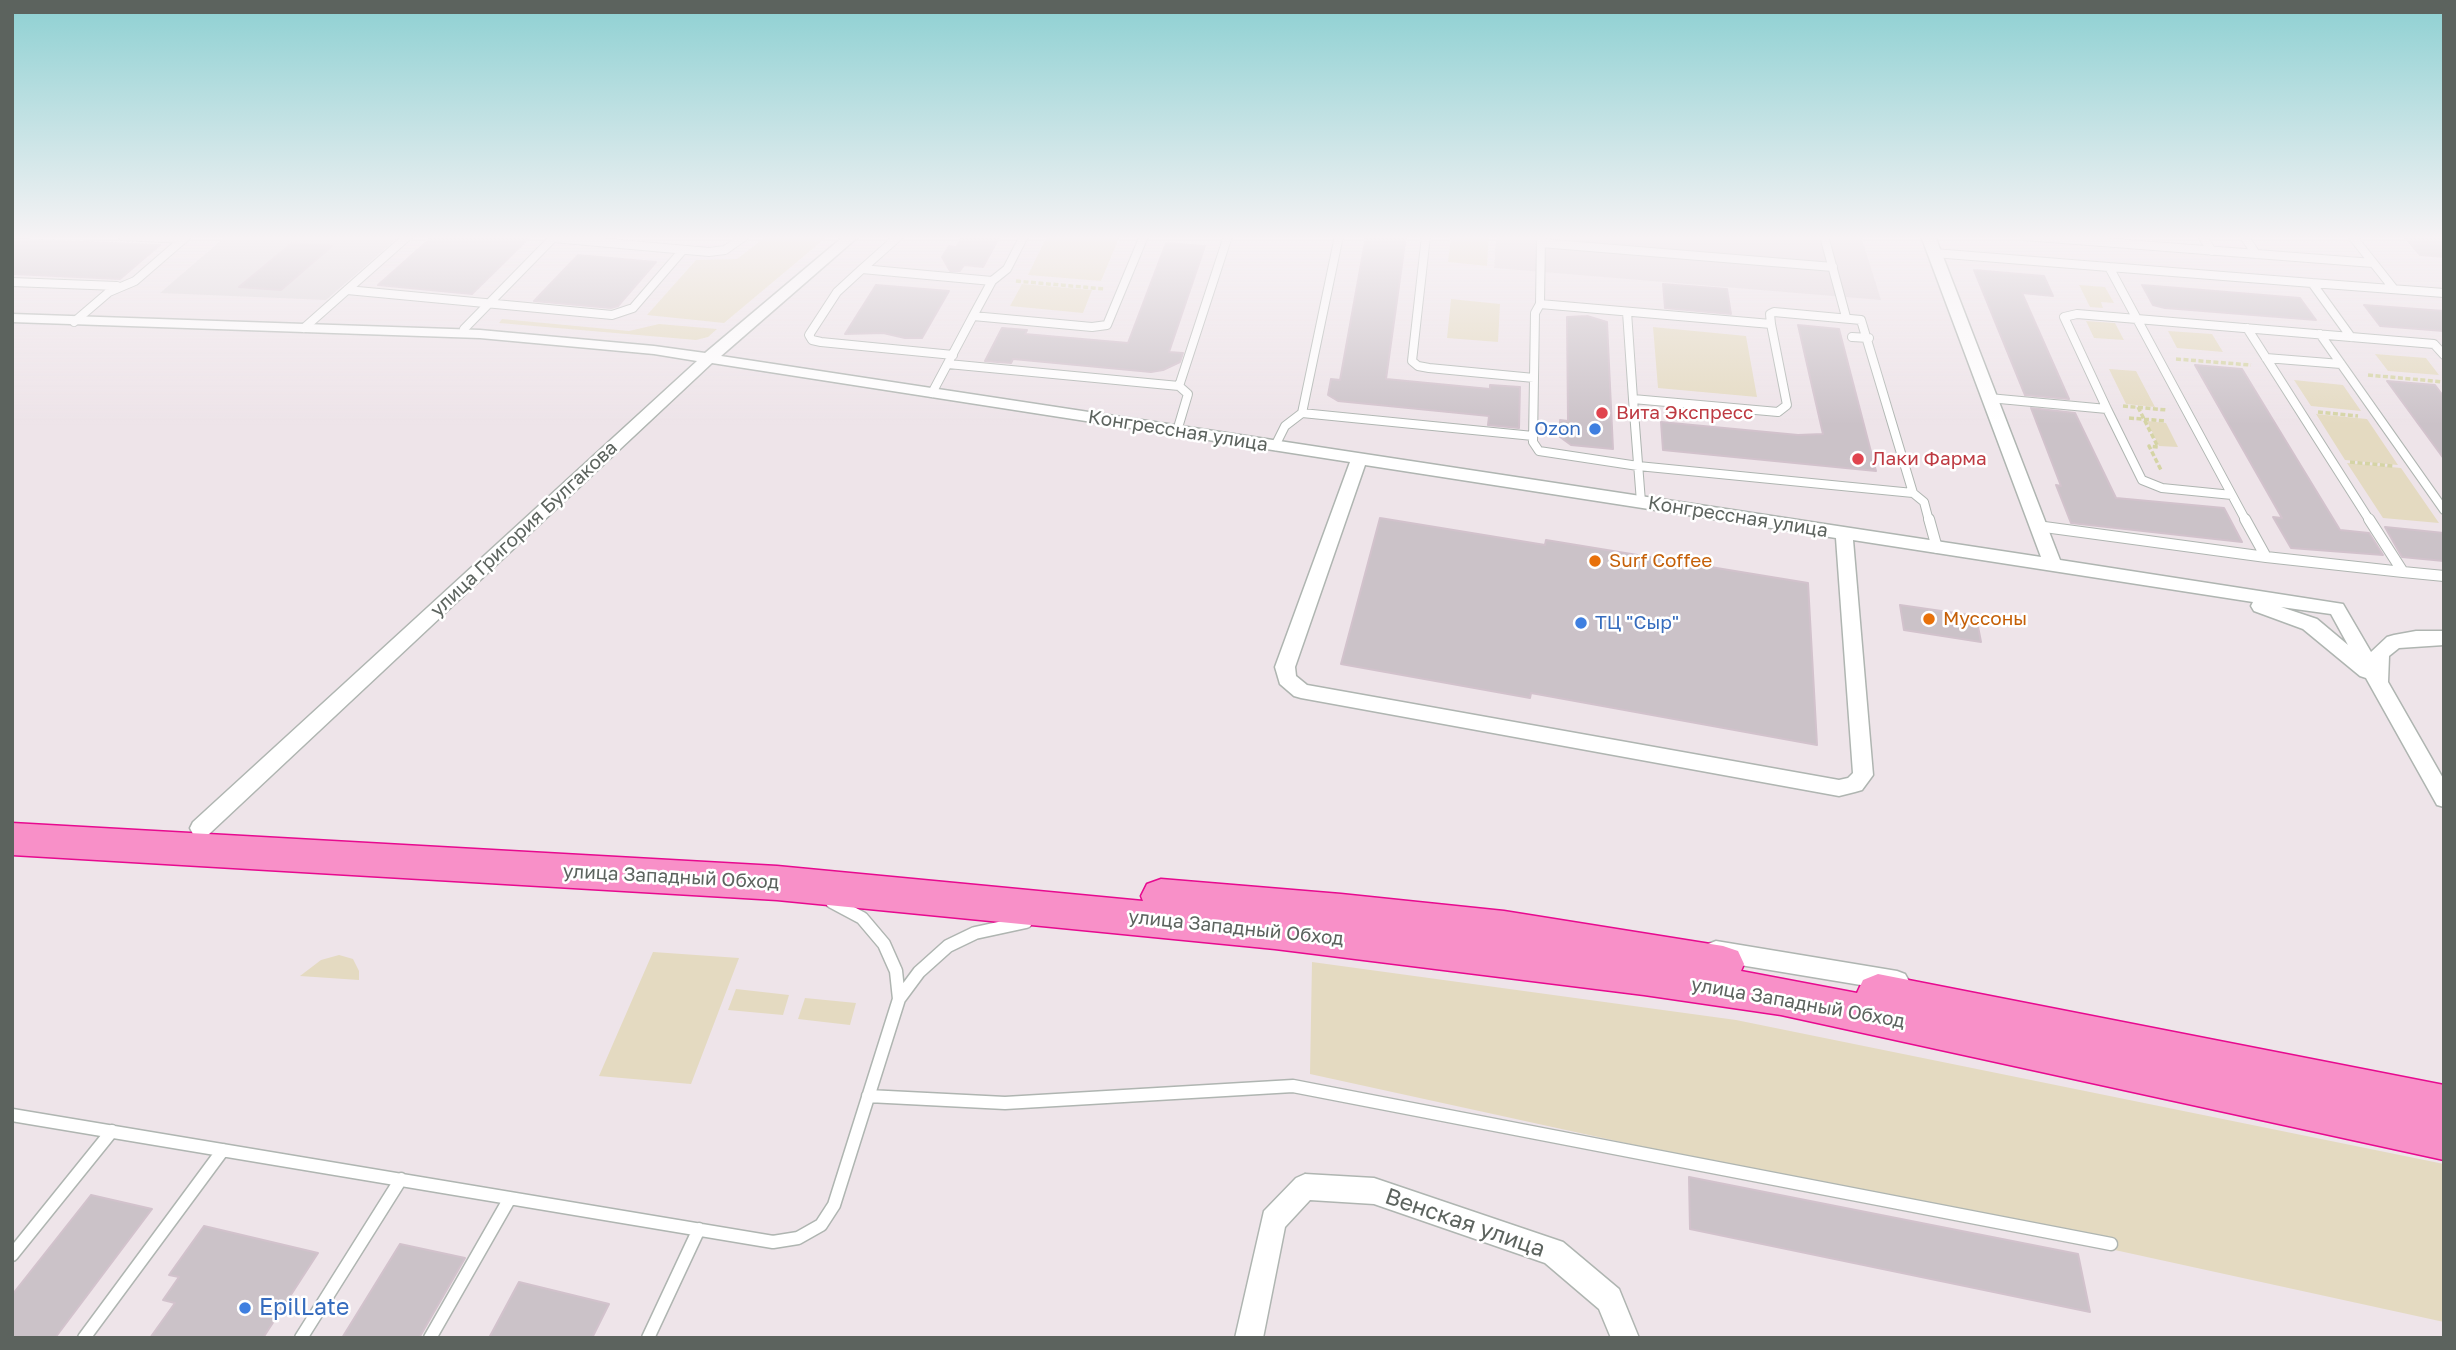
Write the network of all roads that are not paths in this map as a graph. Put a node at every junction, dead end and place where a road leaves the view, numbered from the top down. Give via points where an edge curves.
1 (101, 299) edge
2 (337, 299) edge
3 (438, 299) edge
4 (494, 299) edge
5 (641, 299) edge
6 (778, 299) edge
7 (832, 299) edge
8 (983, 299) edge
9 (1119, 299) edge
10 (1208, 299) edge
11 (1325, 299) edge
12 (1419, 299) edge
13 (1540, 299) edge
14 (1841, 299) edge
15 (1951, 299) edge
16 (2126, 299) edge
17 (2324, 299) edge
18 (489, 304) junction
19 (1540, 304) junction
20 (1627, 312) junction
21 (974, 316) junction
22 (1846, 317) junction
23 (12, 318) edge
24 (2137, 319) junction
25 (74, 321) junction
26 (1771, 324) junction
27 (304, 328) junction
28 (2248, 328) junction
29 (464, 329) dead end
30 (2320, 334) junction
31 (1852, 337) dead end
32 (2351, 337) junction
33 (1868, 338) junction
34 (2439, 344) edge
35 (953, 355) junction
36 (2444, 355) edge
37 (709, 358) junction
38 (2266, 358) junction
39 (948, 364) junction
40 (2341, 364) junction
41 (1534, 377) junction
42 (1180, 386) junction
43 (932, 393) junction
44 (1989, 398) junction
45 (1633, 399) junction
46 (2107, 410) junction
47 (1301, 413) junction
48 (1177, 431) junction
49 (1533, 436) junction
50 (1275, 446) junction
51 (1359, 459) junction
52 (1638, 466) junction
53 (1913, 493) junction
54 (2232, 495) junction
55 (1641, 502) junction
56 (2444, 510) edge
57 (2037, 526) junction
58 (1844, 534) junction
59 (1937, 548) junction
60 (2266, 557) junction
61 (2053, 566) junction
62 (2403, 572) junction
63 (2444, 576) edge
64 (2211, 590) junction
65 (2444, 638) edge
66 (2381, 683) junction
67 (2444, 799) edge
68 (12, 815) edge
69 (201, 828) junction
70 (12, 839) edge
71 (777, 883) junction
72 (1504, 929) junction
73 (1275, 931) junction
74 (898, 999) junction
75 (2444, 1092) edge
76 (868, 1096) junction
77 (2444, 1107) edge
78 (12, 1115) edge
79 (111, 1131) junction
80 (2444, 1138) edge
81 (223, 1150) junction
82 (401, 1179) junction
83 (510, 1198) junction
84 (699, 1229) junction
85 (2110, 1244) dead end
86 (12, 1255) edge
87 (84, 1338) edge
88 (300, 1338) edge
89 (430, 1338) edge
90 (648, 1338) edge
91 (1250, 1338) edge
92 (1625, 1338) edge

1 - 25 lane
2 - 27 lane
3 - 18 lane
4 - 18 lane
5 - 18 lane via 624,313 602,314
6 - 37 street, улица Григория Булгакова
7 - 35 lane via 808,335 812,340
8 - 21 lane
9 - 21 lane via 1110,321 1099,327
10 - 42 lane
11 - 47 lane
12 - 41 lane via 1412,360 1418,366
13 - 19 lane
14 - 22 lane
15 - 44 street
16 - 24 lane
17 - 32 lane
18 - 29 lane
19 - 20 lane
19 - 41 lane via 1535,313
20 - 26 lane
20 - 45 lane
21 - 35 lane
22 - 26 lane via 1774,312 1769,316
22 - 33 lane via 1861,320
23 - 25 street, Конгрессная улица
24 - 28 lane
24 - 46 lane via 2064,317
24 - 54 lane
25 - 27 street, Конгрессная улица
26 - 45 lane via 1787,405 1784,409 1770,412
27 - 37 street, Конгрессная улица via 564,340
28 - 30 lane
28 - 38 lane
30 - 32 lane
30 - 40 lane
31 - 33 lane
32 - 34 lane
33 - 53 lane
34 - 36 lane
35 - 39 lane
37 - 43 street, Конгрессная улица
37 - 69 street, улица Григория Булгакова
38 - 40 lane
38 - 62 lane
39 - 42 lane
39 - 43 lane
40 - 56 lane
41 - 49 lane
42 - 48 lane via 1188,394
43 - 48 street, Конгрессная улица
44 - 46 lane
44 - 57 street
45 - 52 lane
46 - 54 lane via 2138,475 2150,485
47 - 49 lane
47 - 50 lane via 1285,426
48 - 50 street, Конгрессная улица
49 - 52 lane via 1539,451
50 - 51 street, Конгрессная улица
51 - 55 street, Конгрессная улица
51 - 58 street via 1285,667 1287,679 1301,691 1839,788 1855,784 1863,775
52 - 53 lane
52 - 55 lane
53 - 59 lane via 1924,502
54 - 60 lane
55 - 58 street, Конгрессная улица
57 - 60 lane
57 - 61 street
58 - 59 street, Конгрессная улица
59 - 61 street, Конгрессная улица
60 - 62 lane
61 - 64 street, Конгрессная улица
62 - 63 lane
64 - 66 street via 2310,624
64 - 66 street, Конгрессная улица via 2337,609
65 - 66 street via 2394,642 2380,653
66 - 67 street
68 - 69 highway, улица Западный Обход
69 - 72 highway, улица Западный Обход via 938,877
70 - 71 highway, улица Западный Обход
71 - 73 highway, улица Западный Обход
71 - 74 lane via 836,903 862,918 884,944 896,971
72 - 75 street via 1681,946 1917,984
72 - 77 highway, улица Западный Обход via 1647,950 1966,1009
73 - 74 lane via 1017,922 948,946
73 - 80 highway, улица Западный Обход via 1781,996
74 - 76 lane
76 - 84 lane via 834,1205 821,1224 798,1238 773,1242
76 - 85 lane via 1005,1103 1293,1086
78 - 79 lane
79 - 81 lane
79 - 86 lane
81 - 82 lane
81 - 87 lane
82 - 83 lane
82 - 88 lane
83 - 84 lane
83 - 89 lane
84 - 90 lane
91 - 92 street, Венская улица via 1273,1220 1305,1187 1374,1191 1553,1252 1609,1299

